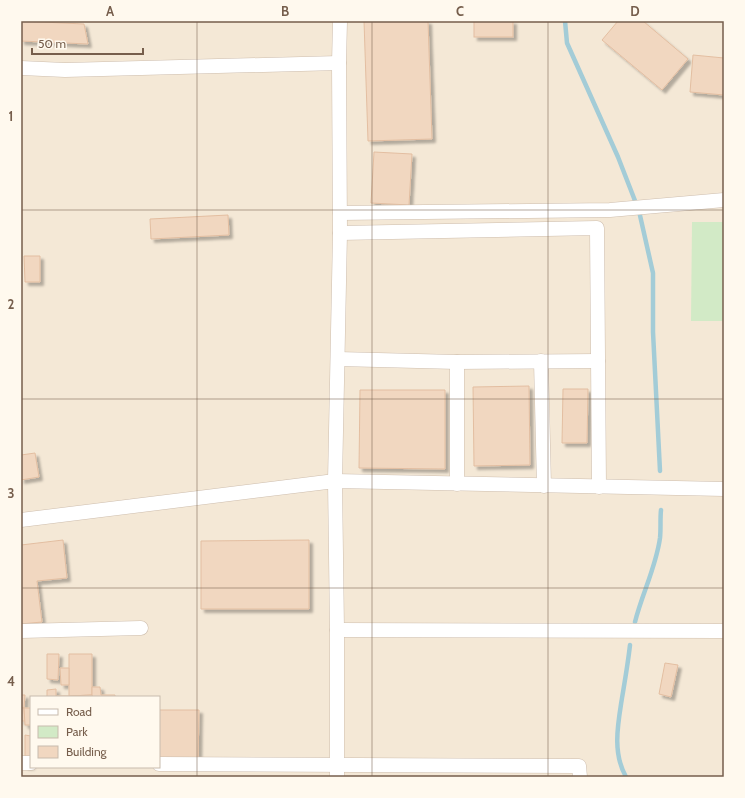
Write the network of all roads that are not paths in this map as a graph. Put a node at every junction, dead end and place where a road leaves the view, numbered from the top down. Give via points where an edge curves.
1 (340, 21) edge
2 (339, 63) junction
3 (21, 68) edge
4 (724, 200) edge
5 (340, 213) junction
6 (340, 233) junction
7 (338, 359) junction
8 (540, 361) junction
9 (598, 361) junction
10 (457, 362) junction
11 (335, 482) junction
12 (457, 484) junction
13 (544, 486) junction
14 (599, 487) junction
15 (724, 489) edge
16 (21, 520) edge
17 (141, 628) dead end
18 (21, 630) edge
19 (337, 630) junction
20 (724, 630) edge
21 (160, 764) edge
22 (337, 771) edge
23 (431, 771) edge
24 (580, 777) edge

1 - 2 street
2 - 3 street via 65,70
2 - 5 street
4 - 5 street via 610,210
5 - 6 street
6 - 7 street
6 - 9 street via 596,228
7 - 10 street
7 - 11 street
8 - 9 street
8 - 10 street
8 - 13 street
9 - 14 street
10 - 12 street
11 - 12 street
11 - 16 street
11 - 19 street
12 - 13 street
13 - 14 street
14 - 15 street
17 - 18 street
19 - 20 street
19 - 22 street
21 - 22 street
22 - 23 street
23 - 24 street via 579,766

